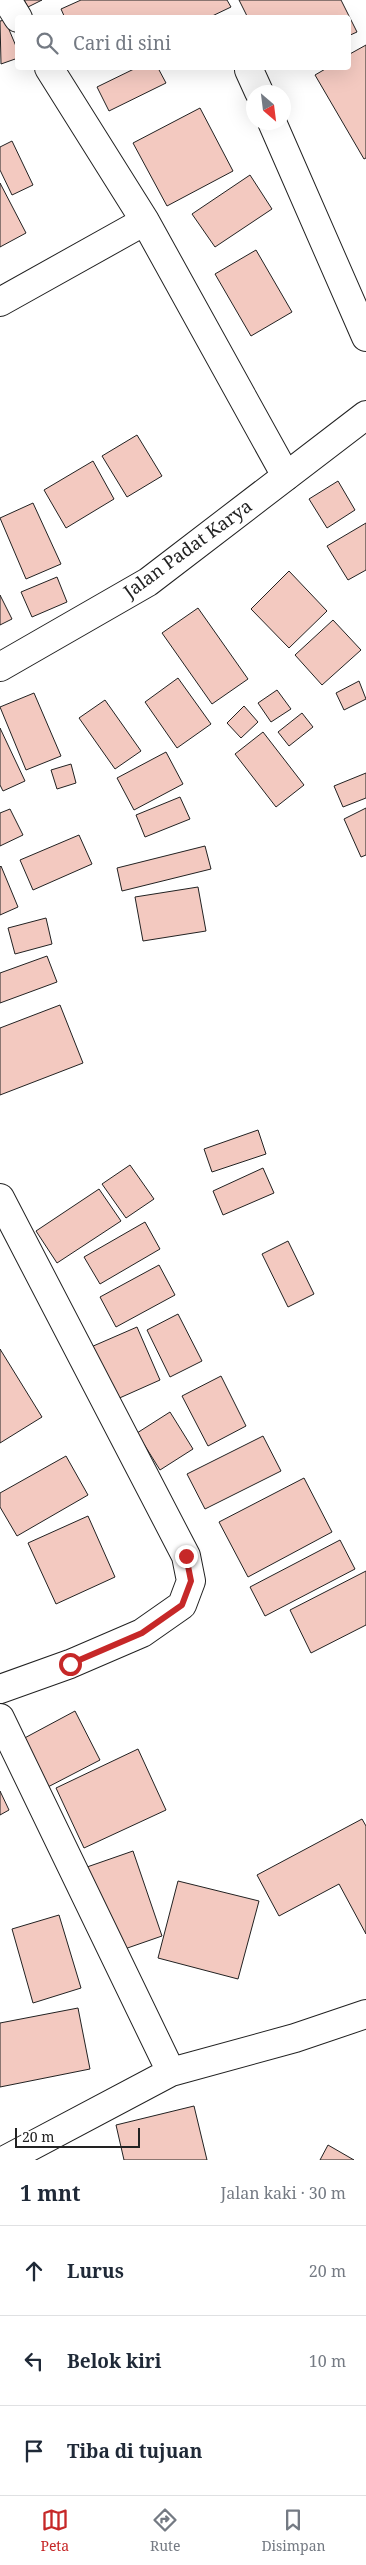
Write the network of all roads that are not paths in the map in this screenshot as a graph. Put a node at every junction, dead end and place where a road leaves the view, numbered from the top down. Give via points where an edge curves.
1 (7, 0) edge
2 (16, 15) edge
3 (50, 70) edge
4 (275, 130) edge
5 (145, 221) junction
6 (0, 302) edge
7 (366, 337) edge
8 (366, 415) edge
9 (286, 476) junction
10 (0, 667) edge
11 (0, 1198) edge
12 (0, 1689) edge
13 (0, 1718) edge
14 (366, 2014) edge
15 (171, 2072) junction
16 (5, 2160) edge

1 - 2 street
3 - 5 street
4 - 7 street
5 - 6 street
5 - 9 street
8 - 9 street, Jalan Padat Karya
9 - 10 street, Jalan Padat Karya via 148,582
11 - 12 street via 186,1556 191,1581 182,1605 142,1633
13 - 15 street
14 - 15 street via 295,2038
15 - 16 street

